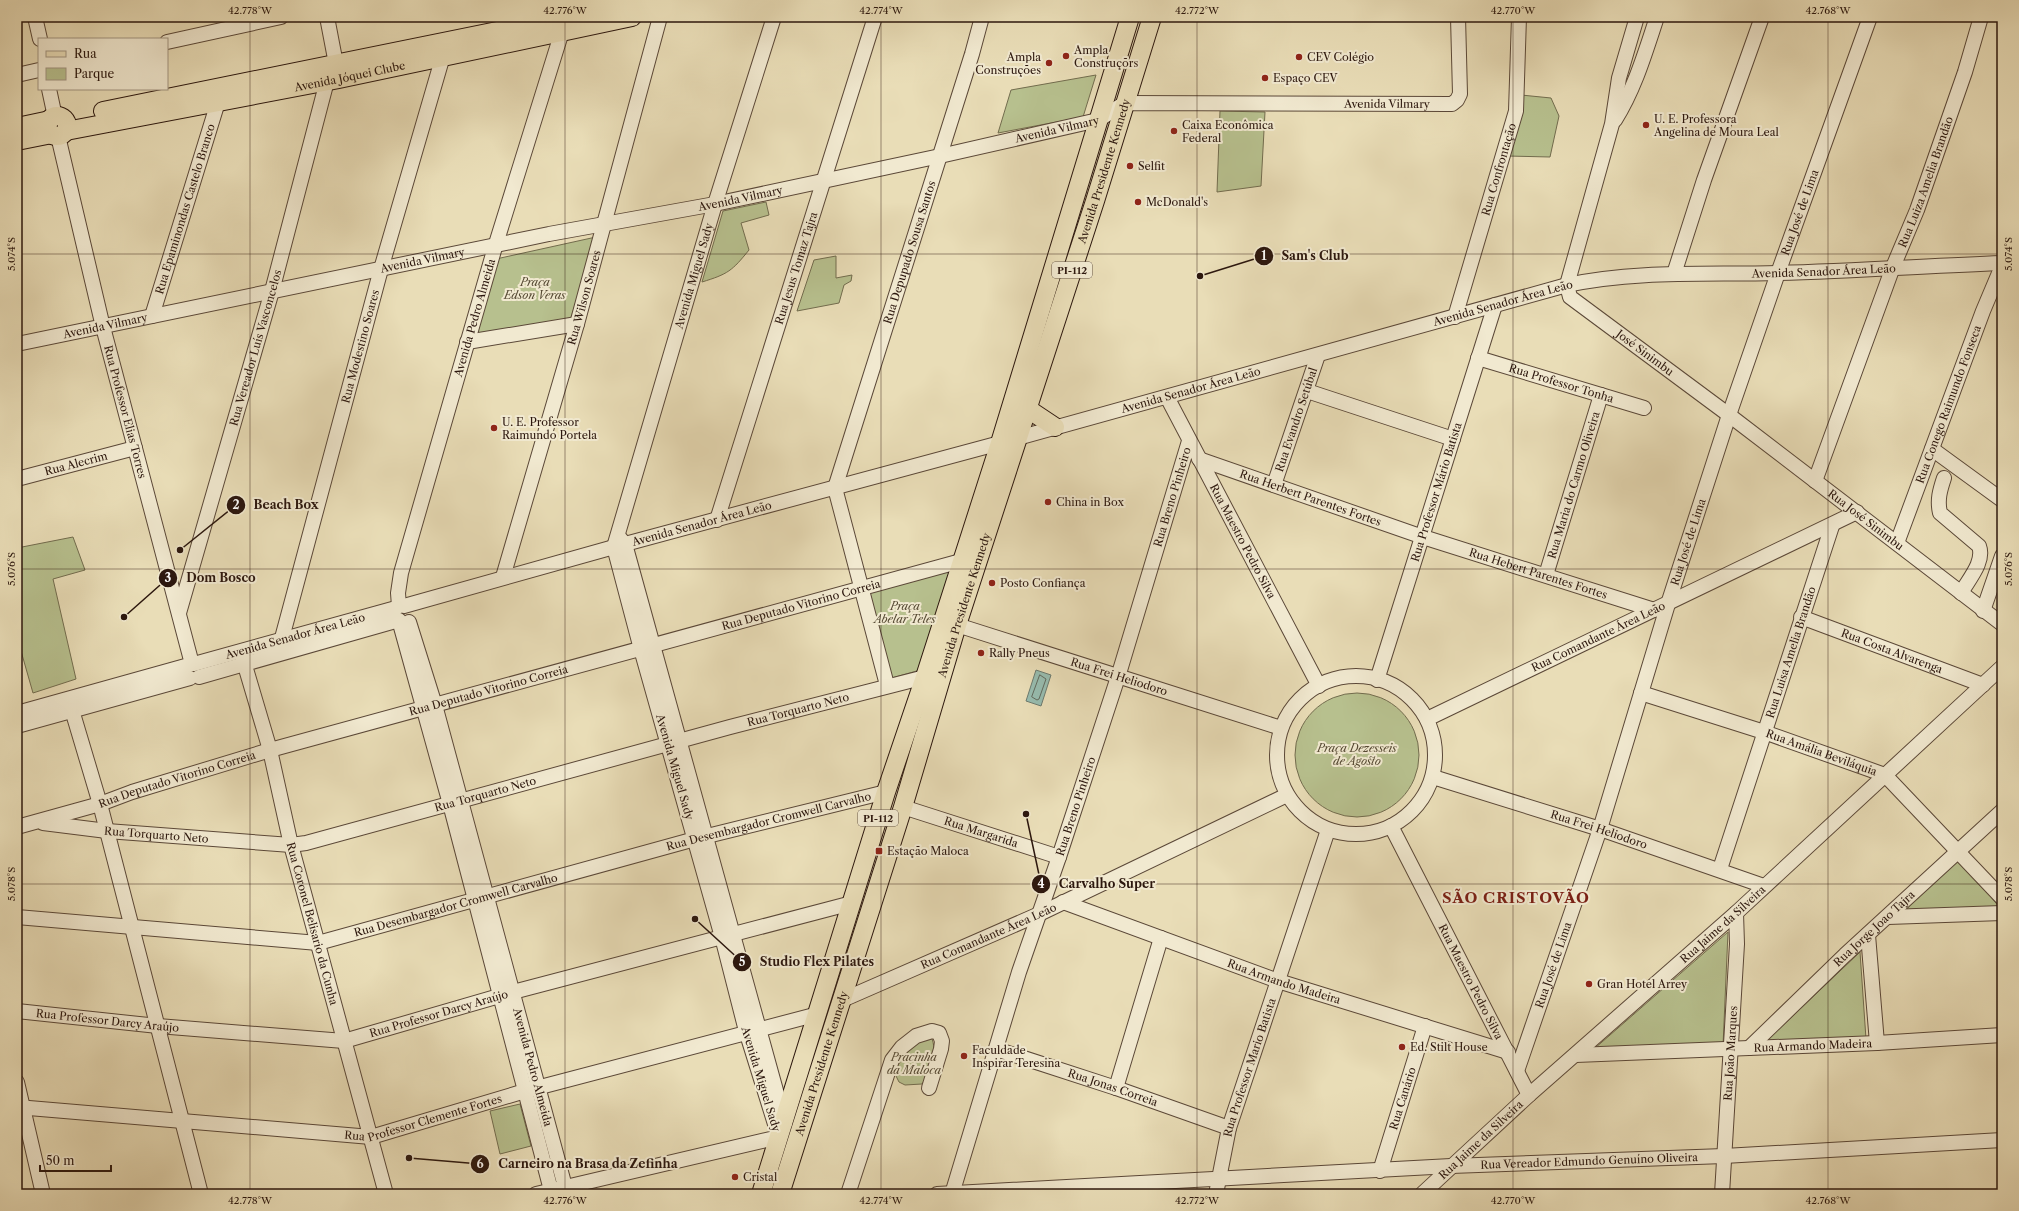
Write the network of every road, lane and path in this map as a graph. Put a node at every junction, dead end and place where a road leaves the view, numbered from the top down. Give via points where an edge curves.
1 (35, 17) edge
2 (281, 17) edge
3 (327, 17) edge
4 (632, 17) edge
5 (660, 17) edge
6 (774, 17) edge
7 (875, 17) edge
8 (982, 17) edge
9 (1130, 17) edge
10 (1152, 17) edge
11 (1458, 17) edge
12 (1519, 17) edge
13 (1637, 17) edge
14 (1657, 17) edge
15 (1762, 17) edge
16 (1870, 17) edge
17 (1981, 17) edge
18 (564, 25) edge
19 (40, 38) edge
20 (168, 42) edge
21 (442, 56) junction
22 (336, 64) junction
23 (38, 70) edge
24 (17, 75) edge
25 (328, 81) junction
26 (49, 90) edge
27 (218, 102) junction
28 (1125, 103) junction
29 (1098, 120) junction
30 (1612, 124) junction
31 (57, 126) junction
32 (17, 127) edge
33 (17, 141) edge
34 (940, 156) junction
35 (823, 180) junction
36 (715, 204) junction
37 (605, 224) junction
38 (495, 247) junction
39 (2002, 263) edge
40 (2002, 266) edge
41 (1893, 268) junction
42 (380, 269) junction
43 (1778, 273) junction
44 (1674, 274) junction
45 (1568, 285) junction
46 (272, 291) junction
47 (1495, 305) junction
48 (152, 316) junction
49 (1455, 317) junction
50 (577, 324) junction
51 (103, 326) junction
52 (466, 342) junction
53 (17, 344) edge
54 (1318, 354) junction
55 (1478, 358) junction
56 (1307, 391) junction
57 (1601, 395) junction
58 (1166, 397) junction
59 (1028, 408) junction
60 (1644, 408) dead end
61 (1729, 415) junction
62 (1055, 427) junction
63 (1019, 437) junction
64 (1453, 439) junction
65 (1189, 441) junction
66 (1000, 443) junction
67 (135, 448) junction
68 (1932, 449) junction
69 (1199, 459) junction
70 (1944, 478) dead end
71 (17, 479) edge
72 (1815, 481) junction
73 (1274, 485) junction
74 (835, 488) junction
75 (2002, 500) edge
76 (1857, 512) junction
77 (717, 520) junction
78 (1832, 526) junction
79 (1423, 537) junction
80 (619, 542) junction
81 (1897, 543) junction
82 (2002, 556) edge
83 (961, 561) junction
84 (1546, 575) junction
85 (503, 578) junction
86 (862, 587) junction
87 (1961, 593) junction
88 (1668, 604) junction
89 (1654, 610) junction
90 (401, 611) junction
91 (1983, 611) junction
92 (179, 613) junction
93 (1802, 617) junction
94 (2002, 624) edge
95 (957, 625) junction
96 (282, 638) junction
97 (647, 647) junction
98 (243, 657) junction
99 (2002, 667) edge
100 (193, 670) junction
101 (926, 677) junction
102 (1118, 677) junction
103 (1377, 680) junction
104 (1983, 685) junction
105 (887, 686) junction
106 (1319, 686) junction
107 (1641, 693) junction
108 (71, 706) junction
109 (430, 707) junction
110 (17, 713) edge
111 (1427, 719) junction
112 (17, 726) edge
113 (1281, 728) junction
114 (1764, 732) junction
115 (674, 743) junction
116 (270, 750) junction
117 (1885, 775) junction
118 (1432, 777) junction
119 (886, 792) junction
120 (1287, 795) junction
121 (456, 802) junction
122 (100, 804) junction
123 (903, 807) junction
124 (2002, 811) edge
125 (37, 822) junction
126 (1391, 826) junction
127 (17, 827) edge
128 (1600, 829) junction
129 (1328, 830) junction
130 (107, 831) junction
131 (700, 838) junction
132 (291, 845) junction
133 (1958, 851) junction
134 (1059, 857) junction
135 (1720, 870) junction
136 (1764, 886) junction
137 (481, 898) junction
138 (2002, 898) edge
139 (1063, 902) junction
140 (852, 903) junction
141 (1736, 913) junction
142 (2002, 913) edge
143 (1037, 916) junction
144 (17, 917) edge
145 (1888, 917) junction
146 (130, 927) junction
147 (1868, 935) junction
148 (727, 936) junction
149 (1161, 938) junction
150 (318, 943) junction
151 (1278, 981) junction
152 (513, 992) junction
153 (499, 996) junction
154 (840, 1001) junction
155 (17, 1011) edge
156 (818, 1014) junction
157 (158, 1026) junction
158 (1425, 1026) junction
159 (752, 1030) junction
160 (2002, 1035) edge
161 (344, 1041) junction
162 (1877, 1042) junction
163 (1749, 1048) junction
164 (996, 1049) junction
165 (1732, 1049) junction
166 (1508, 1052) junction
167 (1576, 1055) junction
168 (1517, 1072) junction
169 (17, 1082) edge
170 (929, 1088) dead end
171 (1116, 1088) junction
172 (531, 1089) junction
173 (1529, 1095) junction
174 (20, 1107) edge
175 (182, 1122) junction
176 (1229, 1128) junction
177 (782, 1130) junction
178 (371, 1137) junction
179 (2002, 1140) edge
180 (1724, 1156) junction
181 (1451, 1166) junction
182 (1380, 1171) junction
183 (1218, 1180) junction
184 (559, 1191) edge
185 (43, 1194) edge
186 (201, 1194) edge
187 (386, 1194) edge
188 (536, 1194) edge
189 (761, 1194) edge
190 (780, 1194) edge
191 (848, 1194) edge
192 (937, 1194) edge
193 (952, 1194) edge
194 (1216, 1194) edge
195 (1422, 1194) edge
196 (1722, 1194) edge

1 - 19 street
2 - 20 street
3 - 22 street
4 - 18 main road, Avenida Jóquei Clube
5 - 37 street, Rua Wilson Soares
6 - 36 street, Avenida Miguel Sady
7 - 35 street, Rua Jesus Tomaz Tajra
8 - 34 street, Rua Depupado Sousa Santos
9 - 29 main road, Avenida Presidente Kennedy / PI-112
10 - 28 main road, Avenida Presidente Kennedy / PI-112
11 - 28 street, Avenida Vilmary via 1460,94 1457,100 1449,104
12 - 49 street, Rua Confrontação via 1516,111
13 - 30 street via 1619,78
14 - 30 street via 1627,101
15 - 44 street via 1704,180
16 - 43 street, Rua José de Lima
17 - 41 street, Rua Luiza Amelia Brandão via 1965,72 1917,210
18 - 21 main road, Avenida Jóquei Clube
18 - 22 main road, Avenida Jóquei Clube
18 - 38 street, Avenida Pedro Almeida
21 - 25 main road, Avenida Jóquei Clube
21 - 42 street, Rua Modestino Soares
22 - 25 street, Rua Vereador Luís Vasconcelos
22 - 31 main road, Avenida Jóquei Clube
23 - 24 street
25 - 27 main road, Avenida Jóquei Clube
25 - 46 street, Rua Vereador Luís Vasconcelos
26 - 31 street, Rua Professor Elias Torres
27 - 31 main road, Avenida Jóquei Clube
27 - 48 street, Rua Epaminondas Castelo Branco
28 - 29 street, Avenida Vilmary
28 - 59 main road, Avenida Presidente Kennedy / PI-112
29 - 34 street, Avenida Vilmary
29 - 66 main road, Avenida Presidente Kennedy / PI-112
30 - 45 street
31 - 32 main road, Avenida Jóquei Clube
31 - 33 main road, Avenida Jóquei Clube
31 - 51 street, Rua Professor Elias Torres
34 - 35 street, Avenida Vilmary
34 - 74 street, Rua Depupado Sousa Santos
35 - 36 street, Avenida Vilmary
35 - 77 street, Rua Jesus Tomaz Tajra
36 - 37 street, Avenida Vilmary
36 - 80 street, Avenida Miguel Sady
37 - 38 street, Avenida Vilmary
37 - 50 street, Rua Wilson Soares
38 - 42 street, Avenida Vilmary
38 - 52 street, Avenida Pedro Almeida
39 - 41 street, Avenida Senador Área Leão
40 - 68 street, Rua Conego Raimundo Fonseca
41 - 43 street, Avenida Senador Área Leão
41 - 72 street, Rua Luiza Amelia Brandão
42 - 46 street, Avenida Vilmary
42 - 96 street, Rua Modestino Soares
43 - 44 street, Avenida Senador Área Leão
43 - 61 street, Rua José de Lima
44 - 45 street, Avenida Senador Área Leão via 1597,279
45 - 47 street, Avenida Senador Área Leão
45 - 61 street, José Sinimbu via 1570,297
46 - 48 street, Avenida Vilmary
46 - 92 street, Rua Vereador Luís Vasconcelos
47 - 49 street, Avenida Senador Área Leão
47 - 55 street, Rua Professor Mário Batista
48 - 51 street, Avenida Vilmary
49 - 54 street, Avenida Senador Área Leão
50 - 52 street
50 - 85 street, Rua Wilson Soares
51 - 53 street, Avenida Vilmary
51 - 67 street, Rua Professor Elias Torres
52 - 90 street, Avenida Pedro Almeida via 401,573 398,593
54 - 56 street, Rua Evandro Setúbal
54 - 58 street, Avenida Senador Área Leão
55 - 57 street, Rua Professor Tonha
55 - 64 street, Rua Professor Mário Batista
56 - 64 street
56 - 73 street, Rua Evandro Setúbal
57 - 60 street, Rua Professor Tonha
57 - 84 street, Rua Maria do Carmo Oliveira
58 - 62 street, Avenida Senador Área Leão
58 - 65 street, Rua Maestro Pedro Silva
59 - 62 main road
59 - 63 main road, Avenida Presidente Kennedy / PI-112
61 - 72 street, Rua José Sinimbu
61 - 88 street, Rua José de Lima
62 - 63 street, Avenida Senador Área Leão
63 - 66 street, Avenida Senador Área Leão
63 - 95 main road, Avenida Presidente Kennedy / PI-112
64 - 79 street, Rua Professor Mário Batista
65 - 69 street, Rua Maestro Pedro Silva
65 - 102 street, Rua Breno Pinheiro
66 - 74 street, Avenida Senador Área Leão
66 - 83 main road, Avenida Presidente Kennedy / PI-112
67 - 71 street, Rua Alecrim
67 - 92 street, Rua Professor Elias Torres
68 - 75 street
68 - 81 street, Rua Conego Raimundo Fonseca
69 - 73 street, Rua Herbert Parentes Fortes
69 - 106 street, Rua Maestro Pedro Silva
70 - 87 street via 1939,493 1940,513 1979,546 1980,550 1979,562
72 - 76 street, Rua José Sinimbu
73 - 79 street, Rua Herbert Parentes Fortes
74 - 77 street, Avenida Senador Área Leão
74 - 86 street
76 - 78 street, Rua Comandante Área Leão
76 - 81 street, Rua José Sinimbu
77 - 80 street, Avenida Senador Área Leão
78 - 88 street, Rua Comandante Área Leão
78 - 93 street, Rua Luisa Amelia Brandão
79 - 84 street, Rua Hebert Parentes Fortes
79 - 103 street, Rua Professor Mário Batista
80 - 85 street, Avenida Senador Área Leão
80 - 97 street, Avenida Miguel Sady
81 - 87 street, Rua José Sinimbu
82 - 91 street
83 - 86 street, Rua Deputado Vitorino Correia
83 - 101 main road, Avenida Presidente Kennedy / PI-112
84 - 89 street, Rua Hebert Parentes Fortes
85 - 90 street, Avenida Senador Área Leão
86 - 97 street, Rua Deputado Vitorino Correia
86 - 105 street
87 - 91 street, Rua José Sinimbu
88 - 89 street, Rua Comandante Área Leão
88 - 107 street, Rua José de Lima
89 - 111 street, Rua Comandante Área Leão
90 - 96 street, Avenida Senador Área Leão
90 - 98 street, Avenida Senador Área Leão
90 - 109 street, Avenida Pedro Almeida
91 - 94 street, Rua José Sinimbu
92 - 100 street, Rua Professor Elias Torres
93 - 104 street, Rua Costa Alvarenga
93 - 114 street, Rua Luisa Amelia Brandão
95 - 102 street, Rua Frei Heliodoro
95 - 123 main road, Avenida Presidente Kennedy / PI-112
96 - 98 street, Avenida Senador Área Leão
97 - 109 street, Rua Deputado Vitorino Correia
97 - 115 street, Avenida Miguel Sady
98 - 100 street, Avenida Senador Área Leão
98 - 116 street, Rua Coronel Belisario da Cunha
99 - 104 street, Rua Jaime da Silveira
100 - 108 street, Avenida Senador Área Leão
101 - 105 street, Rua Torquarto Neto
101 - 119 main road, Avenida Presidente Kennedy / PI-112
102 - 113 street, Rua Frei Heliodoro
102 - 134 street, Rua Breno Pinheiro
103 - 106 street via 1345,677
103 - 111 street via 1402,691 1416,703
104 - 117 street, Rua Jaime da Silveira
105 - 115 street, Rua Torquarto Neto
106 - 113 street via 1295,705
107 - 114 street, Rua Amália Beviláquia
107 - 128 street, Rua José de Lima
108 - 110 street, Avenida Senador Área Leão
108 - 112 street, Avenida Senador Área Leão
108 - 122 street
109 - 116 street, Rua Deputado Vitorino Correia
109 - 121 street, Avenida Pedro Almeida
111 - 118 street via 1434,736 1436,755
113 - 120 street via 1277,745 1278,771
114 - 117 street, Rua Amália Beviláquia
114 - 135 street, Rua Luisa Amelia Brandão
115 - 121 street, Rua Torquarto Neto
115 - 131 street, Avenida Miguel Sady
116 - 122 street, Rua Deputado Vitorino Correia
116 - 132 street, Rua Coronel Belisario da Cunha
117 - 133 street, Rua Amália Beviláquia
117 - 136 street, Rua Jaime da Silveira
118 - 126 street via 1427,792 1416,808 1400,822
118 - 128 street, Rua Frei Heliodoro
119 - 131 street, Rua Desembargador Cromwell Carvalho
119 - 140 main road, Avenida Presidente Kennedy / PI-112
120 - 129 street via 1305,816
120 - 139 street, Rua Comandante Área Leão
121 - 132 street, Rua Torquarto Neto via 349,832
121 - 137 street, Avenida Pedro Almeida
122 - 125 street, Rua Deputado Vitorino Correia
122 - 130 street
123 - 134 street, Rua Margarida
123 - 154 main road, Avenida Presidente Kennedy / PI-112
124 - 133 street, Rua Jorge Joao Tajra
125 - 127 street, Rua Deputado Vitorino Correia
125 - 130 street, Rua Torquarto Neto
126 - 129 street via 1377,832 1353,834
126 - 166 street, Rua Maestro Pedro Silva
128 - 135 street, Rua Frei Heliodoro
128 - 168 street, Rua José de Lima
129 - 151 street, Rua Professor Mario Batista
130 - 132 street, Rua Torquarto Neto
130 - 146 street
131 - 137 street, Rua Desembargador Cromwell Carvalho
131 - 148 street, Avenida Miguel Sady
132 - 150 street, Rua Coronel Belisario da Cunha
133 - 138 street, Rua Amália Beviláquia
133 - 145 street, Rua Jorge Joao Tajra
134 - 143 street, Rua Breno Pinheiro
135 - 136 street, Rua Frei Heliodoro
136 - 141 street, Rua Jaime da Silveira
137 - 150 street, Rua Desembargador Cromwell Carvalho
137 - 152 street, Avenida Pedro Almeida
137 - 153 street, Avenida Pedro Almeida
139 - 143 street, Rua Comandante Área Leão
139 - 149 street, Rua Armando Madeira
140 - 148 street, Rua Professor Darcy Araújo
140 - 156 main road, Avenida Presidente Kennedy / PI-112
141 - 165 street, Rua João Marques
141 - 167 street, Rua Jaime da Silveira
142 - 145 street
143 - 154 street, Rua Comandante Área Leão
143 - 164 street, Rua Breno Pinheiro
144 - 146 street, Rua Desembargador Cromwell Carvalho
145 - 147 street, Rua Jorge Joao Tajra
146 - 150 street, Rua Desembargador Cromwell Carvalho
146 - 157 street
147 - 162 street
147 - 163 street, Rua Jorge Joao Tajra
148 - 152 street, Rua Professor Darcy Araújo
148 - 159 street, Avenida Miguel Sady
149 - 151 street, Rua Armando Madeira
149 - 171 street
150 - 161 street, Rua Coronel Belisario da Cunha
151 - 158 street, Rua Armando Madeira
151 - 176 street, Rua Professor Mario Batista
152 - 153 street, Rua Professor Darcy Araújo
152 - 172 street, Avenida Pedro Almeida
153 - 161 street, Rua Professor Darcy Araújo
153 - 172 street, Avenida Pedro Almeida
154 - 190 main road, Avenida Presidente Kennedy / PI-112
155 - 157 street, Rua Professor Darcy Araújo
156 - 159 street, Rua Professor Clemente Fortes
156 - 177 main road, Avenida Presidente Kennedy / PI-112
157 - 161 street, Rua Professor Darcy Araújo
157 - 175 street
158 - 166 street, Rua Armando Madeira
158 - 182 street, Rua Canário
159 - 172 street, Rua Professor Clemente Fortes
159 - 177 street, Avenida Miguel Sady
160 - 162 street, Rua Armando Madeira
161 - 178 street, Rua Coronel Belisario da Cunha
162 - 163 street, Rua Armando Madeira
163 - 165 street, Rua Armando Madeira
164 - 171 street, Rua Jonas Correia
164 - 193 street, Rua Breno Pinheiro
165 - 167 street, Rua Armando Madeira
165 - 180 street, Rua João Marques
166 - 168 street, Rua Maestro Pedro Silva
167 - 173 street, Rua Jaime da Silveira
168 - 173 street, Rua Maestro Pedro Silva
169 - 174 street
170 - 191 street via 942,1046 939,1033 932,1031 908,1041 892,1060
171 - 176 street, Rua Jonas Correia
172 - 178 street, Rua Professor Clemente Fortes
172 - 184 street, Avenida Pedro Almeida
173 - 181 street, Rua Jaime da Silveira via 1474,1148
174 - 175 street, Rua Professor Clemente Fortes
174 - 185 street
175 - 178 street, Rua Professor Clemente Fortes
175 - 186 street
176 - 183 street, Rua Professor Mario Batista
177 - 184 street
177 - 189 main road, Avenida Presidente Kennedy / PI-112
178 - 187 street, Rua Coronel Belisario da Cunha
179 - 180 street, Rua Vereador Edmundo Genuíno Oliveira
180 - 181 street, Rua Vereador Edmundo Genuíno Oliveira
180 - 196 street, Rua João Marques
181 - 182 street, Rua Vereador Edmundo Genuíno Oliveira
181 - 195 street, Rua Jaime da Silveira
182 - 183 street, Rua Vereador Edmundo Genuíno Oliveira
183 - 193 street, Rua Vereador Edmundo Genuíno Oliveira
183 - 194 street, Rua Professor Mario Batista
184 - 188 street
192 - 193 street, Rua Vereador Edmundo Genuíno Oliveira

